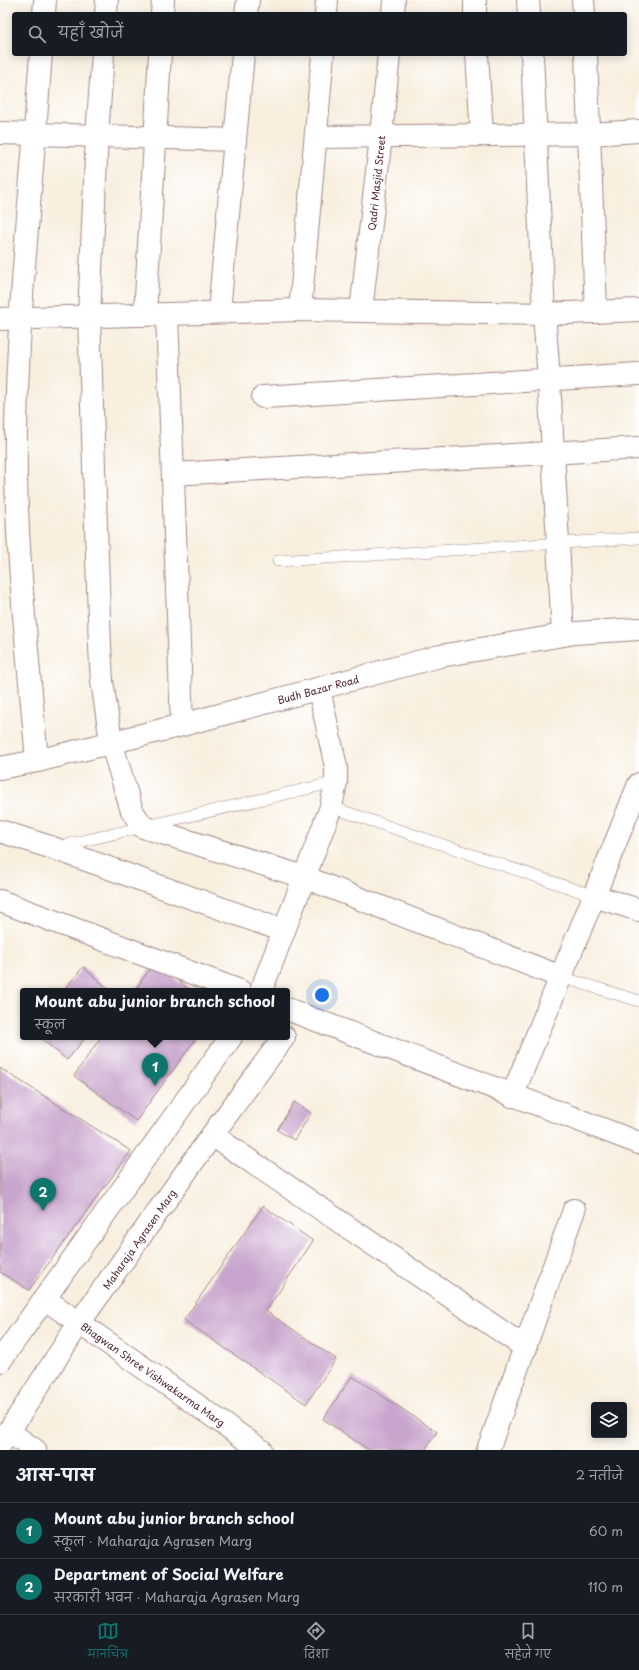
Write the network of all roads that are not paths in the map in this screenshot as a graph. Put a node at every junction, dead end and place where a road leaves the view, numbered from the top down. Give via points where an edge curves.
1 (45, 0) edge
2 (107, 0) edge
3 (163, 0) edge
4 (248, 0) edge
5 (327, 0) edge
6 (394, 0) edge
7 (474, 0) edge
8 (528, 0) edge
9 (583, 0) edge
10 (44, 12) edge
11 (106, 12) edge
12 (162, 12) edge
13 (246, 12) edge
14 (326, 12) edge
15 (393, 12) edge
16 (475, 12) edge
17 (529, 12) edge
18 (584, 12) edge
19 (41, 56) edge
20 (103, 56) edge
21 (160, 56) edge
22 (243, 56) edge
23 (323, 56) edge
24 (389, 56) edge
25 (477, 56) edge
26 (532, 56) edge
27 (586, 56) edge
28 (639, 131) edge
29 (0, 133) edge
30 (36, 133) junction
31 (536, 134) junction
32 (590, 134) junction
33 (97, 135) junction
34 (482, 135) junction
35 (156, 136) junction
36 (382, 136) junction
37 (316, 137) junction
38 (235, 140) junction
39 (300, 310) junction
40 (639, 310) edge
41 (361, 311) junction
42 (219, 312) junction
43 (596, 312) junction
44 (167, 314) junction
45 (544, 314) junction
46 (146, 315) junction
47 (89, 316) junction
48 (10, 318) edge
49 (639, 374) edge
50 (549, 379) junction
51 (263, 397) dead end
52 (639, 448) edge
53 (553, 454) junction
54 (173, 474) junction
55 (639, 538) edge
56 (558, 543) junction
57 (278, 561) dead end
58 (639, 630) edge
59 (563, 635) junction
60 (319, 689) junction
61 (182, 725) junction
62 (110, 742) junction
63 (37, 761) junction
64 (0, 768) edge
65 (336, 782) junction
66 (639, 784) edge
67 (331, 807) junction
68 (143, 826) junction
69 (0, 831) edge
70 (53, 848) junction
71 (304, 877) junction
72 (594, 896) junction
73 (0, 901) edge
74 (639, 910) edge
75 (284, 931) junction
76 (561, 977) junction
77 (232, 988) edge
78 (262, 988) edge
79 (639, 1001) edge
80 (294, 1011) edge
81 (290, 1023) edge
82 (228, 1040) edge
83 (282, 1040) edge
84 (512, 1096) junction
85 (212, 1134) junction
86 (639, 1143) edge
87 (574, 1210) dead end
88 (45, 1299) junction
89 (79, 1323) junction
90 (526, 1348) junction
91 (0, 1361) edge
92 (4, 1438) edge
93 (35, 1450) edge
94 (261, 1450) edge
95 (488, 1450) edge

1 - 10 street
2 - 11 street
3 - 12 street
4 - 13 street
5 - 14 street
6 - 15 street
7 - 16 street
8 - 17 street
9 - 18 street
19 - 30 street
20 - 33 street
21 - 35 street
22 - 38 street
23 - 37 street
24 - 36 street, Qadri Masjid Street
25 - 34 street
26 - 31 street
27 - 32 street
28 - 32 street
29 - 30 street
30 - 33 street
30 - 48 street
31 - 32 street
31 - 34 street
31 - 45 street
32 - 43 street
33 - 35 street
33 - 47 street
34 - 36 street
35 - 38 street
35 - 46 street
36 - 37 street
36 - 41 street, Qadri Masjid Street
37 - 39 street
38 - 42 street
39 - 41 street
39 - 42 street
40 - 43 street
41 - 45 street
42 - 44 street
43 - 45 street
44 - 46 street
44 - 54 street
45 - 50 street
46 - 47 street
47 - 48 street
47 - 62 street via 101,674
48 - 63 street via 22,572
49 - 50 street
50 - 51 street
50 - 53 street
52 - 53 street
53 - 54 street
53 - 56 street
54 - 61 street
55 - 56 lane
56 - 57 lane
56 - 59 street
58 - 59 street, Budh Bazar Road
59 - 60 street, Budh Bazar Road via 440,656
60 - 61 street, Budh Bazar Road
60 - 65 street via 336,767
61 - 62 street, Budh Bazar Road
62 - 63 street, Budh Bazar Road
62 - 68 street via 132,811
63 - 64 street, Budh Bazar Road
65 - 67 street
65 - 68 lane
66 - 72 street
67 - 71 street
67 - 72 lane
68 - 70 lane
68 - 71 street
69 - 70 street
70 - 75 street
71 - 75 street
71 - 76 street
72 - 74 street
72 - 76 street
73 - 77 street
75 - 78 street
76 - 79 lane
76 - 84 street
80 - 81 street
80 - 84 street
82 - 88 street
83 - 85 street, Maharaja Agrasen Marg
84 - 86 street
85 - 89 street, Maharaja Agrasen Marg
85 - 90 street
87 - 90 street
88 - 89 street, Bhagwan Shree Vishwakarma Marg
88 - 91 street
89 - 92 street, Maharaja Agrasen Marg
89 - 94 street, Bhagwan Shree Vishwakarma Marg
90 - 95 street
92 - 93 street

